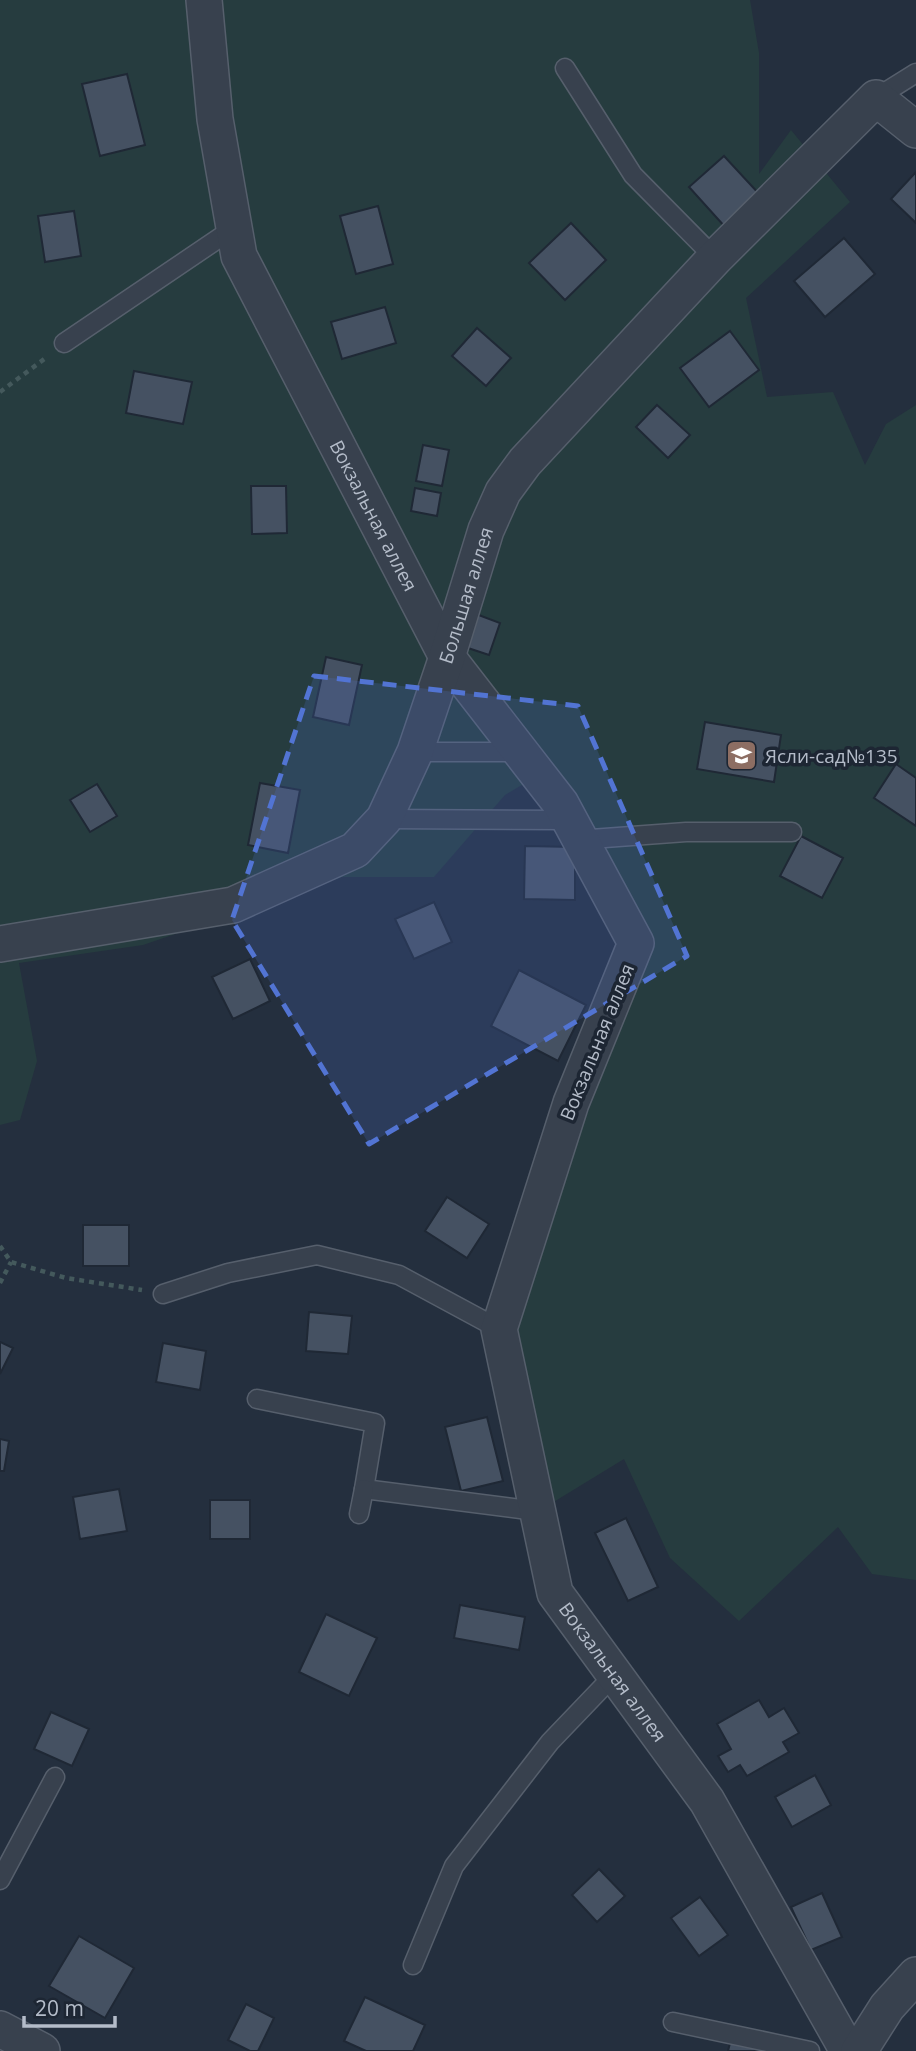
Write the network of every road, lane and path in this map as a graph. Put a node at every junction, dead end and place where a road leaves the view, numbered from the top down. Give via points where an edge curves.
1 (204, 0) edge
2 (565, 68) dead end
3 (916, 73) edge
4 (876, 99) junction
5 (916, 130) edge
6 (234, 228) junction
7 (715, 258) junction
8 (64, 343) joint
9 (0, 391) edge
10 (447, 657) junction
11 (415, 752) junction
12 (520, 752) junction
13 (384, 819) junction
14 (574, 828) junction
15 (792, 832) dead end
16 (0, 944) edge
17 (0, 1246) edge
18 (11, 1262) junction
19 (0, 1283) edge
20 (163, 1294) joint
21 (499, 1329) junction
22 (257, 1399) dead end
23 (364, 1489) junction
24 (536, 1511) junction
25 (359, 1514) dead end
26 (618, 1671) junction
27 (55, 1777) dead end
28 (0, 1880) edge
29 (413, 1965) dead end
30 (916, 1975) edge
31 (673, 2022) dead end
32 (0, 2029) edge
33 (42, 2051) edge
34 (810, 2051) edge
35 (848, 2051) edge
36 (859, 2051) edge

1 - 6 street, Вокзальная аллея via 215,119
2 - 7 lane via 632,175
3 - 4 lane
4 - 5 street
4 - 7 street, Большая аллея
6 - 8 lane
6 - 10 street, Вокзальная аллея via 239,256
7 - 10 street, Большая аллея via 525,461 503,492 486,530
8 - 9 path
10 - 11 street, Большая аллея
10 - 12 street, Вокзальная аллея
11 - 12 lane
11 - 13 street, Большая аллея
12 - 14 street, Вокзальная аллея
13 - 14 lane
13 - 16 street, Большая аллея via 355,850 233,905
14 - 15 lane via 591,839 686,832
14 - 21 street, Вокзальная аллея via 636,943 571,1103
17 - 18 path
18 - 19 path
18 - 20 path via 66,1278
20 - 21 lane via 228,1273 317,1255 399,1275
21 - 24 street, Вокзальная аллея
22 - 23 lane via 375,1423
23 - 24 lane
23 - 25 lane
24 - 26 street, Вокзальная аллея via 555,1593
26 - 29 lane via 550,1742 454,1866
26 - 35 street, Вокзальная аллея via 707,1801
27 - 28 lane
30 - 36 street via 887,2007
31 - 34 lane
32 - 33 street

